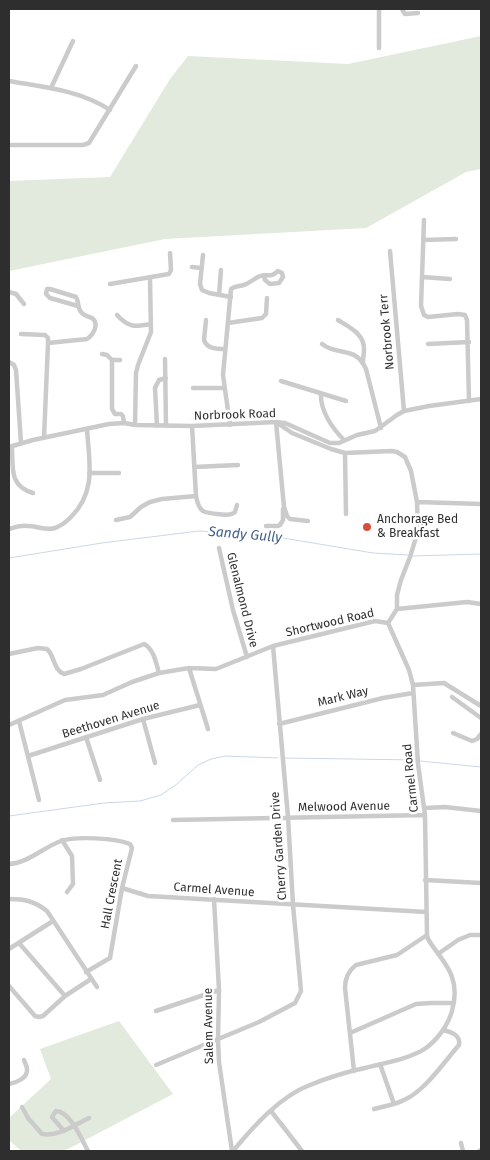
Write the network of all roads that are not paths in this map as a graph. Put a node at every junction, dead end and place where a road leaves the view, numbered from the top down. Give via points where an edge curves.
1 (379, 9) edge
2 (402, 9) edge
3 (418, 13) dead end
4 (73, 41) dead end
5 (379, 48) dead end
6 (136, 66) dead end
7 (9, 80) edge
8 (51, 88) junction
9 (110, 110) junction
10 (9, 145) edge
11 (424, 220) dead end
12 (456, 239) dead end
13 (423, 240) junction
14 (390, 251) dead end
15 (170, 253) dead end
16 (203, 255) dead end
17 (192, 267) dead end
18 (201, 268) junction
19 (221, 270) dead end
20 (264, 275) dead end
21 (422, 277) junction
22 (150, 278) junction
23 (450, 279) dead end
24 (110, 284) dead end
25 (9, 292) edge
26 (219, 295) junction
27 (231, 296) junction
28 (267, 298) dead end
29 (24, 304) dead end
30 (78, 306) junction
31 (118, 315) dead end
32 (206, 320) dead end
33 (338, 320) dead end
34 (228, 322) junction
35 (151, 324) junction
36 (21, 334) dead end
37 (468, 342) junction
38 (48, 343) junction
39 (322, 344) dead end
40 (428, 344) dead end
41 (225, 349) junction
42 (102, 354) dead end
43 (166, 359) dead end
44 (112, 360) junction
45 (120, 360) dead end
46 (9, 362) edge
47 (363, 362) junction
48 (166, 378) junction
49 (281, 381) dead end
50 (193, 388) dead end
51 (224, 388) junction
52 (321, 394) junction
53 (481, 399) edge
54 (346, 401) dead end
55 (469, 401) junction
56 (404, 411) junction
57 (276, 422) junction
58 (124, 423) junction
59 (135, 425) junction
60 (230, 425) junction
61 (157, 426) junction
62 (166, 426) junction
63 (192, 426) junction
64 (381, 428) junction
65 (87, 429) junction
66 (44, 438) junction
67 (344, 440) junction
68 (21, 443) junction
69 (10, 447) edge
70 (345, 454) junction
71 (238, 465) dead end
72 (194, 467) junction
73 (89, 473) junction
74 (119, 473) dead end
75 (34, 493) dead end
76 (196, 496) junction
77 (417, 502) junction
78 (481, 504) edge
79 (237, 505) dead end
80 (284, 507) junction
81 (346, 514) dead end
82 (116, 520) dead end
83 (308, 521) dead end
84 (266, 526) dead end
85 (9, 529) edge
86 (219, 548) dead end
87 (481, 604) edge
88 (397, 609) junction
89 (388, 623) junction
90 (273, 646) junction
91 (9, 654) edge
92 (246, 658) junction
93 (189, 668) junction
94 (159, 673) junction
95 (413, 686) junction
96 (413, 693) junction
97 (452, 697) dead end
98 (200, 705) junction
99 (481, 706) edge
100 (481, 718) edge
101 (143, 719) junction
102 (19, 721) junction
103 (279, 724) junction
104 (9, 725) edge
105 (208, 729) dead end
106 (453, 733) dead end
107 (481, 734) edge
108 (86, 737) junction
109 (28, 756) junction
110 (156, 763) dead end
111 (100, 780) dead end
112 (39, 800) dead end
113 (424, 808) junction
114 (481, 811) edge
115 (425, 815) junction
116 (288, 817) junction
117 (173, 820) dead end
118 (62, 840) junction
119 (9, 864) edge
120 (426, 880) junction
121 (481, 884) edge
122 (122, 888) junction
123 (66, 892) dead end
124 (9, 899) edge
125 (214, 899) junction
126 (293, 905) junction
127 (426, 912) junction
128 (53, 921) junction
129 (427, 935) junction
130 (481, 936) edge
131 (19, 943) junction
132 (9, 949) edge
133 (438, 954) junction
134 (86, 972) junction
135 (91, 979) junction
136 (9, 986) edge
137 (97, 988) dead end
138 (219, 990) junction
139 (65, 996) junction
140 (454, 1003) junction
141 (156, 1010) dead end
142 (443, 1030) junction
143 (350, 1033) junction
144 (218, 1040) junction
145 (24, 1060) dead end
146 (380, 1064) junction
147 (156, 1065) dead end
148 (354, 1071) junction
149 (9, 1084) edge
150 (394, 1104) junction
151 (22, 1108) dead end
152 (374, 1109) dead end
153 (271, 1110) junction
154 (89, 1118) dead end
155 (74, 1124) junction
156 (64, 1131) junction
157 (461, 1143) dead end
158 (88, 1151) edge
159 (232, 1151) edge
160 (302, 1151) edge
161 (463, 1151) edge

1 - 5 street
2 - 3 street via 405,14
4 - 8 street
6 - 9 street
7 - 8 street
8 - 9 street via 75,93
9 - 10 street via 89,143
11 - 13 street
12 - 13 street
13 - 21 street
14 - 56 street, Norbrook Terr
15 - 22 street via 169,274
16 - 18 street
17 - 18 street
18 - 26 street via 202,290
19 - 26 street
20 - 27 street via 233,287
21 - 23 street
21 - 37 street via 421,306 424,315 465,316 468,320
22 - 24 street
22 - 35 street
25 - 29 street via 16,294
26 - 27 street
27 - 34 street
28 - 34 street via 266,314 262,318
30 - 30 street via 50,298 46,294 47,289 76,297
30 - 38 street via 95,321 90,338
31 - 35 street via 129,325
32 - 41 street via 205,343
33 - 47 street via 360,336 364,348
34 - 41 street
35 - 59 street via 136,373
36 - 38 street via 45,335
37 - 40 street
37 - 55 street
38 - 66 street
39 - 47 street via 353,354
41 - 51 street
42 - 44 street
43 - 48 street
44 - 45 street
44 - 58 street via 112,409 115,414 123,416
46 - 68 street via 16,370
47 - 64 street
48 - 61 street via 159,380 155,388
48 - 62 street
49 - 52 street
50 - 51 street
51 - 60 street
52 - 54 street
52 - 67 street via 332,427
53 - 55 street, Norbrook Road
55 - 56 street, Norbrook Road
56 - 64 street, Norbrook Road
57 - 60 street, Norbrook Road
57 - 67 street, Norbrook Road via 286,423 330,443
57 - 70 street, Shortwood Road via 292,434
57 - 80 street
58 - 59 street, Norbrook Road
58 - 65 street, Norbrook Road
59 - 61 street, Norbrook Road
60 - 63 street, Norbrook Road
61 - 62 street, Norbrook Road
62 - 63 street, Norbrook Road
63 - 72 street
64 - 67 street, Norbrook Road
65 - 66 street, Norbrook Road
65 - 73 street
66 - 68 street, Norbrook Road
68 - 69 street, Norbrook Road
69 - 75 street via 16,482
70 - 77 street, Shortwood Road via 392,451 402,454 411,471
70 - 81 street
71 - 72 street
72 - 76 street
73 - 74 street
73 - 85 street via 85,499 61,526
76 - 79 street via 199,507 206,512 230,515
76 - 82 street via 150,502 130,517
77 - 78 street
77 - 88 street, Shortwood Road via 418,536 401,580
80 - 83 street via 290,519
80 - 84 street via 280,525
86 - 92 street, Glenalmond Drive
87 - 88 street via 467,602
88 - 89 street, Shortwood Road
89 - 90 street, Shortwood Road via 375,621
89 - 95 street, Carmel Road
90 - 92 street, Shortwood Road
90 - 103 street, Cherry Garden Drive
91 - 94 street via 47,649 58,672 64,674 144,644 150,649
92 - 93 street, Shortwood Road via 216,669
93 - 94 street, Shortwood Road
93 - 98 street
94 - 102 street, Shortwood Road via 103,695 65,700
95 - 96 street, Carmel Road
95 - 99 street via 444,683
96 - 103 street, Mark Way
96 - 113 street, Carmel Road
97 - 100 street
98 - 101 street, Beethoven Avenue
98 - 105 street
101 - 108 street, Beethoven Avenue
101 - 110 street
102 - 104 street, Shortwood Road
102 - 109 street
103 - 116 street, Cherry Garden Drive
106 - 107 street via 472,741
108 - 109 street, Beethoven Avenue
108 - 111 street
109 - 112 street
113 - 114 street
113 - 115 street, Carmel Road
115 - 116 street, Melwood Avenue
115 - 120 street, Carmel Road
116 - 117 street, Melwood Avenue
116 - 126 street, Cherry Garden Drive
118 - 119 street, Hall Crescent
118 - 122 street, Hall Crescent via 84,838 130,844 132,848
118 - 123 street via 72,856 73,884
120 - 121 street
120 - 127 street, Carmel Road
122 - 125 street, Carmel Avenue via 148,896
122 - 134 street, Hall Crescent via 110,958
124 - 128 street via 38,904
125 - 126 street, Carmel Avenue
125 - 138 street, Salem Avenue
126 - 127 street, Carmel Avenue
126 - 144 street, Cherry Garden Drive via 301,991 295,1003
127 - 129 street, Carmel Road
128 - 131 street
128 - 134 street
129 - 133 street
129 - 143 street via 397,956 356,965 352,969 345,980
130 - 133 street via 470,935 458,940
131 - 132 street
131 - 139 street
133 - 140 street via 453,978
134 - 135 street
135 - 137 street
135 - 139 street
136 - 139 street via 39,1017
138 - 141 street
138 - 144 street, Salem Avenue
140 - 142 street
140 - 143 street via 416,1004
142 - 146 street via 425,1048
142 - 150 street via 458,1038 459,1045 424,1087 415,1095
143 - 148 street
144 - 147 street, Cherry Garden Drive
144 - 159 street, Salem Avenue
145 - 149 street via 28,1070 26,1074
146 - 148 street
146 - 150 street
148 - 153 street via 309,1085
150 - 152 street
151 - 156 street via 42,1134
153 - 159 street
153 - 160 street
154 - 155 street
155 - 156 street
155 - 156 street via 56,1111 52,1117
155 - 158 street
157 - 161 street

